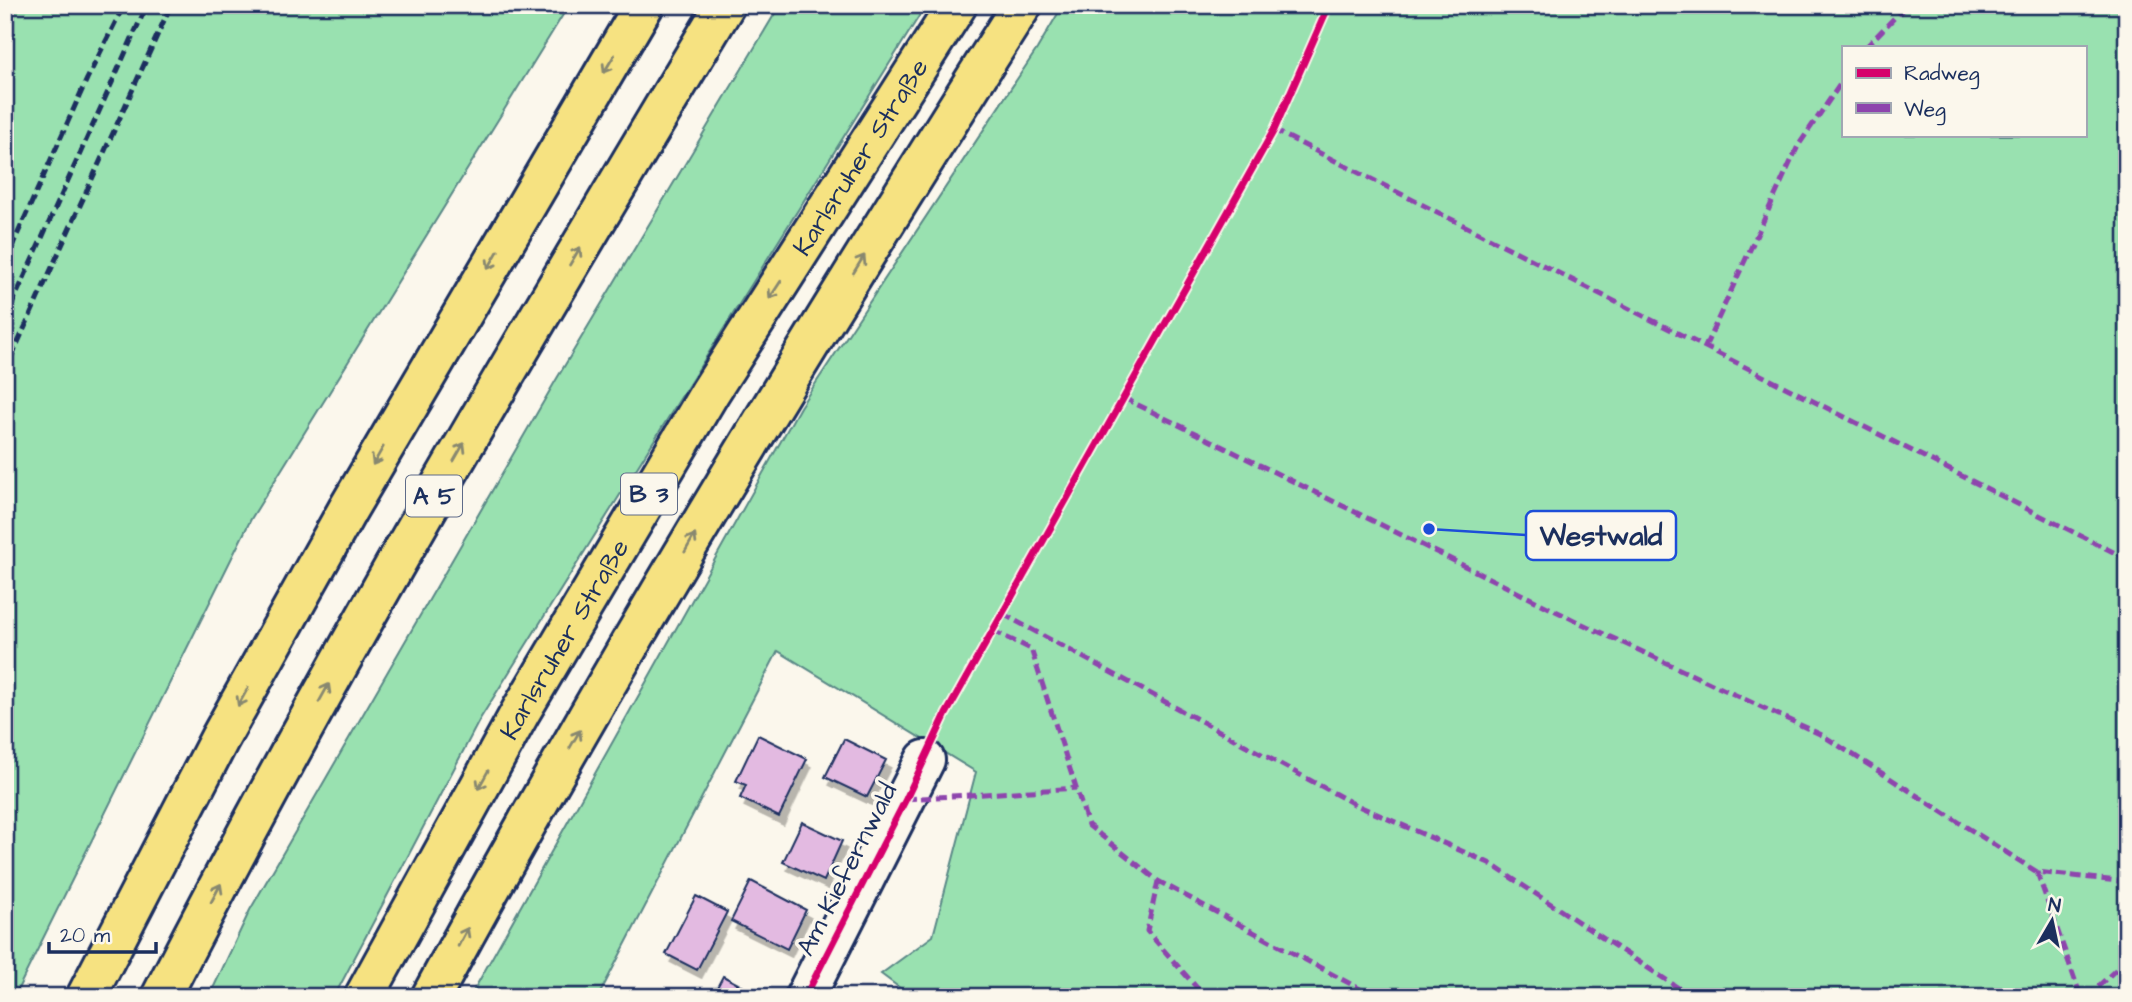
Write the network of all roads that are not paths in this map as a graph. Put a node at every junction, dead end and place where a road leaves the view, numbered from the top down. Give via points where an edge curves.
1 (644, 5) edge
2 (725, 5) edge
3 (957, 5) edge
4 (1021, 5) edge
5 (925, 760) dead end
6 (86, 997) edge
7 (162, 997) edge
8 (364, 997) edge
9 (431, 997) edge
10 (805, 997) edge

1 -> 6 main road, A 5 via 341,521 219,738
7 -> 2 main road, A 5 via 402,549
3 -> 8 main road, Karlsruher Straße / B 3 via 710,392 521,711
9 -> 4 main road, Karlsruher Straße / B 3 via 544,793 753,436
5 - 10 street, Am Kiefernwald

